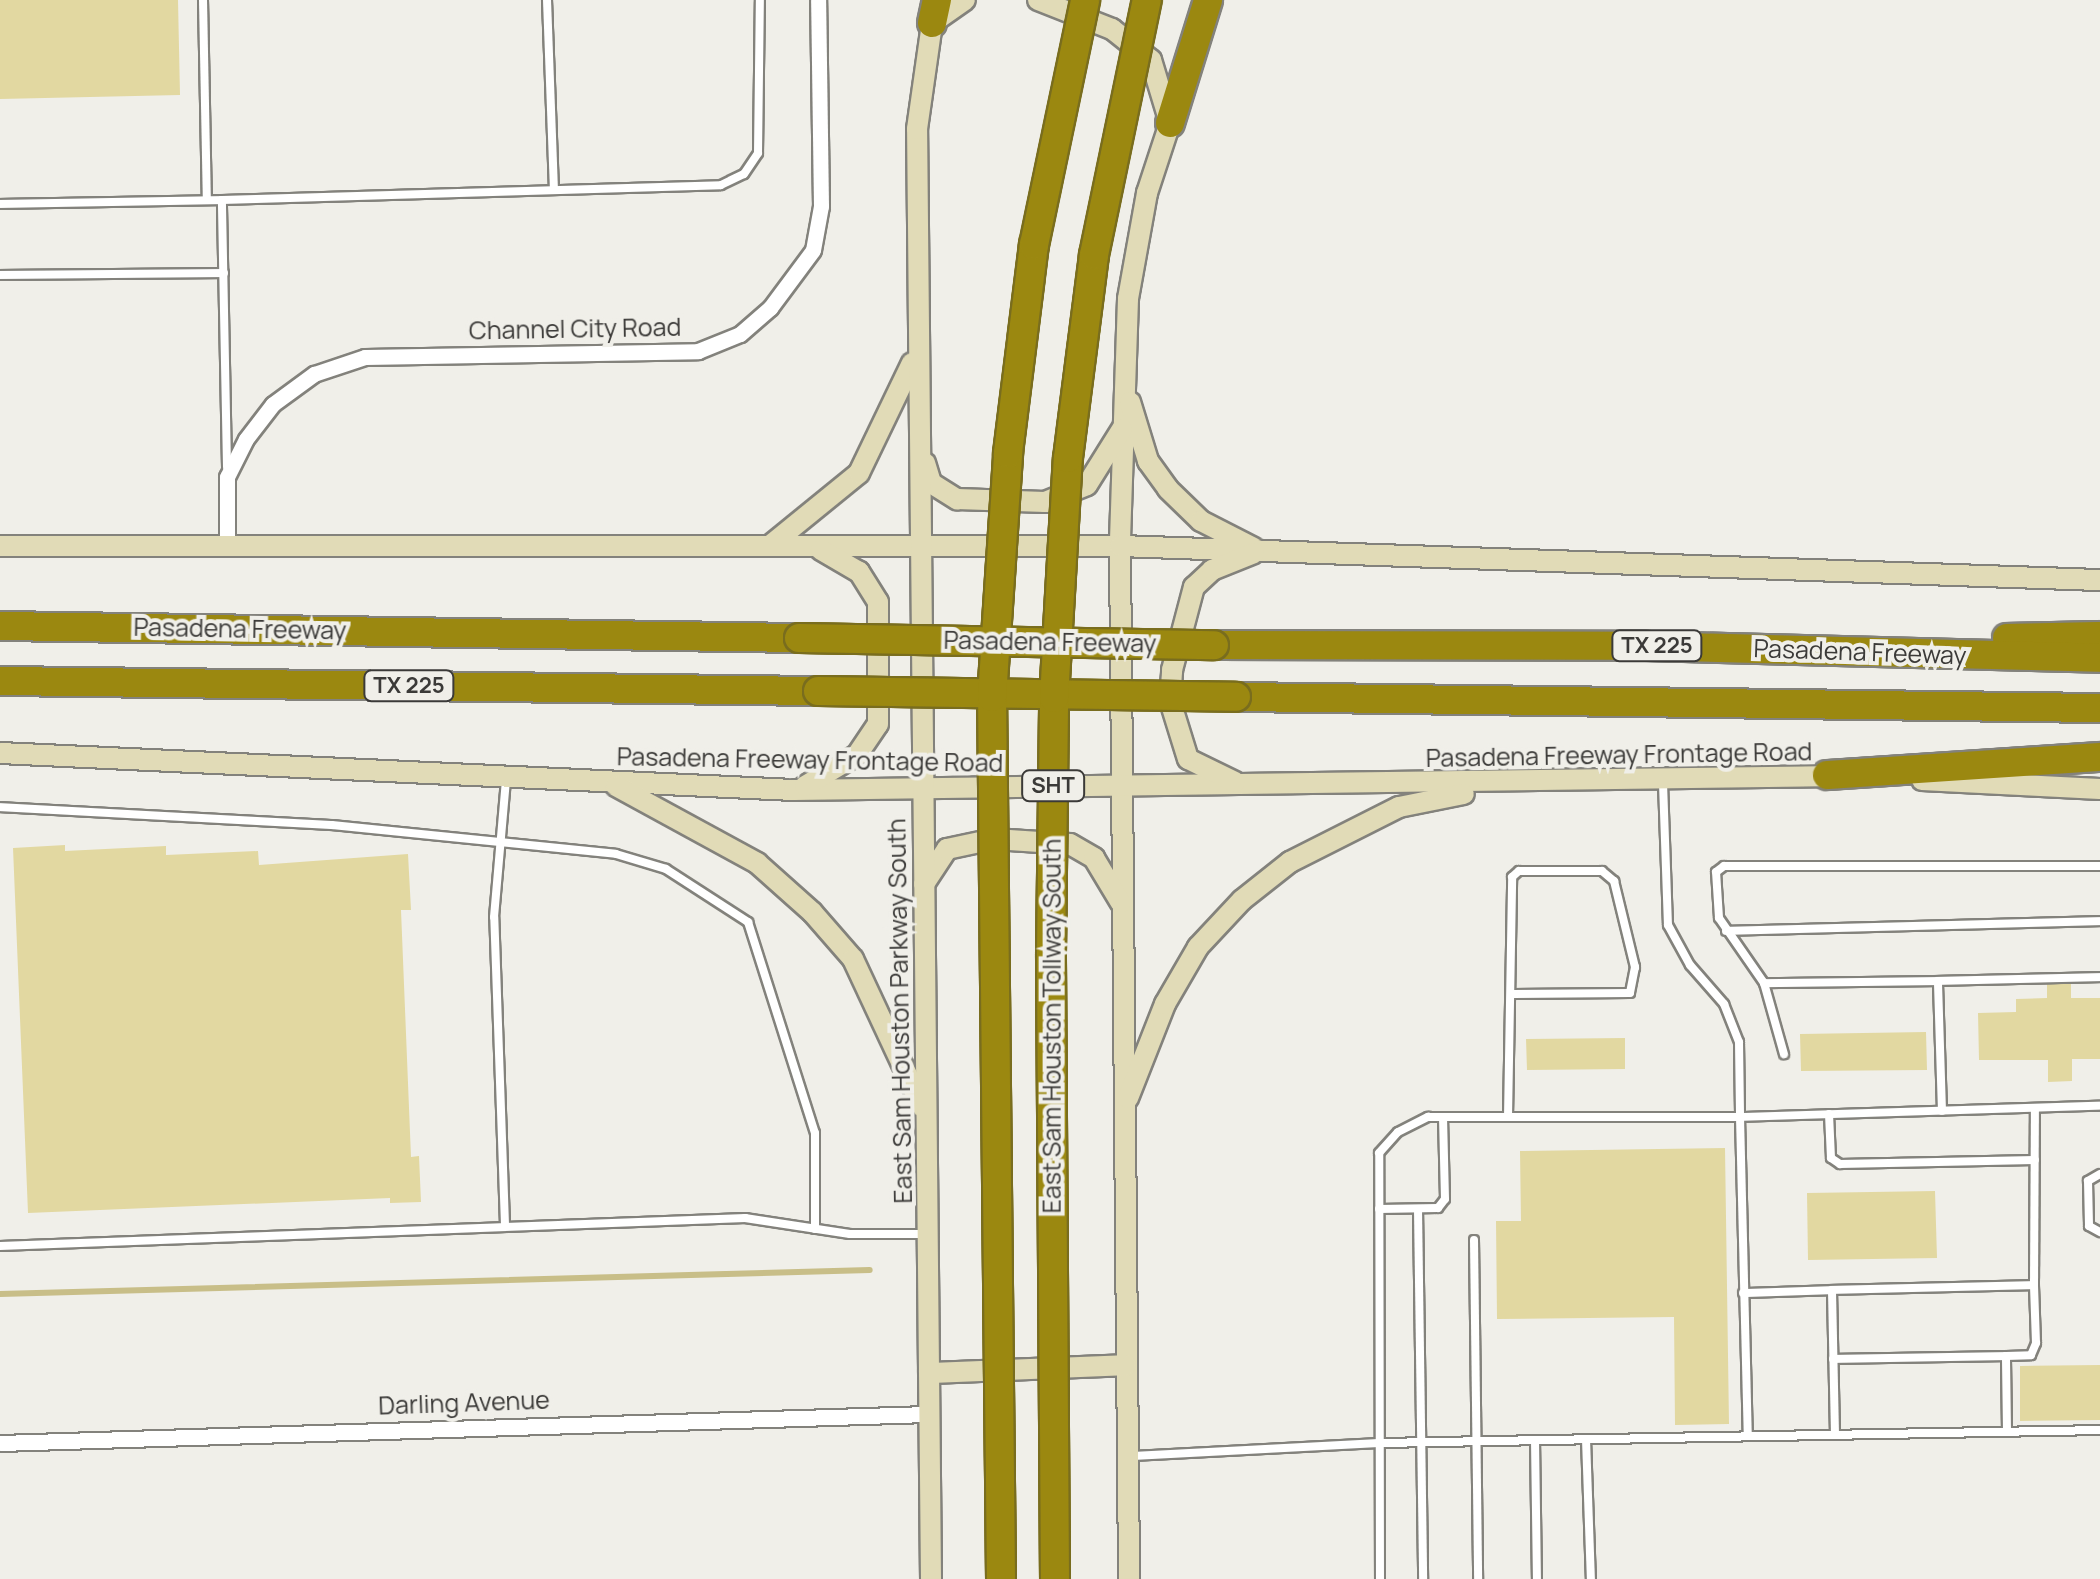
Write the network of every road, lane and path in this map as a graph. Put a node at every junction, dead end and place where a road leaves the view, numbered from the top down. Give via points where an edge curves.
1 (203, 0) edge
2 (547, 0) edge
3 (760, 0) edge
4 (818, 0) edge
5 (965, 0) edge
6 (1038, 0) edge
7 (1085, 0) edge
8 (1148, 0) edge
9 (1208, 0) edge
10 (935, 12) edge
11 (1170, 124) junction
12 (554, 190) junction
13 (208, 200) junction
14 (222, 200) junction
15 (0, 204) edge
16 (224, 272) junction
17 (0, 274) edge
18 (915, 357) junction
19 (1126, 386) junction
20 (1124, 425) junction
21 (918, 437) junction
22 (228, 476) junction
23 (772, 544) junction
24 (0, 546) edge
25 (811, 546) junction
26 (1120, 546) junction
27 (227, 547) junction
28 (921, 547) junction
29 (1260, 551) junction
30 (2100, 580) edge
31 (0, 626) edge
32 (2100, 636) edge
33 (1647, 646) junction
34 (2100, 658) edge
35 (0, 681) edge
36 (2100, 708) edge
37 (0, 753) edge
38 (2100, 757) edge
39 (1827, 775) junction
40 (506, 776) junction
41 (1663, 782) junction
42 (610, 783) junction
43 (1518, 784) junction
44 (1123, 787) junction
45 (1256, 788) junction
46 (2100, 788) edge
47 (922, 789) junction
48 (794, 790) junction
49 (0, 808) edge
50 (500, 844) junction
51 (2100, 866) edge
52 (924, 884) junction
53 (1122, 904) junction
54 (2100, 921) edge
55 (1726, 931) junction
56 (2100, 977) edge
57 (1938, 981) junction
58 (1764, 983) junction
59 (1514, 994) junction
60 (1784, 1054) dead end
61 (2100, 1106) edge
62 (2035, 1108) junction
63 (1123, 1109) junction
64 (1942, 1111) junction
65 (1829, 1114) junction
66 (926, 1116) junction
67 (1740, 1116) junction
68 (1443, 1117) junction
69 (1508, 1117) junction
70 (2035, 1160) junction
71 (2100, 1174) edge
72 (1418, 1208) junction
73 (1379, 1209) junction
74 (505, 1225) junction
75 (815, 1229) junction
76 (2100, 1232) edge
77 (927, 1234) junction
78 (1474, 1240) dead end
79 (0, 1246) edge
80 (2034, 1285) junction
81 (1832, 1290) junction
82 (1744, 1292) junction
83 (2006, 1356) junction
84 (1833, 1359) junction
85 (1126, 1366) junction
86 (929, 1373) junction
87 (929, 1414) junction
88 (2100, 1430) edge
89 (2007, 1431) junction
90 (1835, 1434) junction
91 (1748, 1436) junction
92 (1586, 1439) junction
93 (1534, 1440) junction
94 (1478, 1441) junction
95 (1421, 1442) junction
96 (0, 1443) edge
97 (1380, 1443) junction
98 (1128, 1456) junction
99 (931, 1579) edge
100 (1002, 1579) edge
101 (1055, 1579) edge
102 (1129, 1579) edge
103 (1380, 1579) edge
104 (1423, 1579) edge
105 (1478, 1579) edge
106 (1537, 1579) edge
107 (1590, 1579) edge

1 - 13 lane
2 - 12 lane
3 - 12 lane via 762,133 744,174 721,186
4 - 22 street, Channel City Road via 821,206 813,250 796,280 740,334 698,351 656,355 365,357 314,374 273,404
5 - 10 main road
6 - 11 main road via 1112,29 1151,60
7 - 100 highway, SHT, bridge via 1034,245 1008,453 992,697
8 - 101 highway, East Sam Houston Tollway South / SHT, bridge via 1094,255 1068,458 1051,895
9 - 11 highway
10 - 18 main road, East Sam Houston Parkway South via 917,130
11 - 19 main road via 1147,194 1128,299
12 - 14 lane
13 - 14 lane
13 - 15 lane
14 - 16 lane
16 - 17 lane
16 - 22 lane
18 - 21 main road, East Sam Houston Parkway South
18 - 23 main road via 859,473
19 - 20 main road
19 - 29 main road via 1148,461 1168,490 1202,521
20 - 21 main road via 1087,485 1045,502 957,499 931,483
20 - 26 main road
21 - 28 main road, East Sam Houston Parkway South
22 - 27 street
23 - 25 main road
23 - 27 main road
24 - 27 main road
25 - 28 main road
25 - 48 main road via 859,572 878,602 878,724 857,755
26 - 28 main road
26 - 29 main road
26 - 44 main road
28 - 47 main road, East Sam Houston Parkway South
29 - 30 main road
29 - 45 main road via 1212,570 1194,587 1170,701 1188,759 1209,774
31 - 33 highway, Pasadena Freeway / TX 225, bridge
32 - 33 highway
33 - 34 highway, Pasadena Freeway / TX 225
35 - 36 highway, Pasadena Freeway / TX 225, bridge
37 - 40 main road, Pasadena Freeway Frontage Road
38 - 39 highway
39 - 41 main road, Pasadena Freeway Frontage Road
39 - 46 main road, Pasadena Freeway Frontage Road
40 - 42 main road, Pasadena Freeway Frontage Road
40 - 50 lane
41 - 43 main road, Pasadena Freeway Frontage Road
41 - 67 lane via 1668,926 1724,1004 1739,1042
42 - 48 main road, Pasadena Freeway Frontage Road
42 - 66 main road via 758,863 812,912 861,974
43 - 45 main road, Pasadena Freeway Frontage Road
43 - 63 main road via 1400,807 1290,862 1242,900 1198,947 1164,1004
44 - 45 main road, Pasadena Freeway Frontage Road
44 - 47 main road, Pasadena Freeway Frontage Road
44 - 53 main road
47 - 48 main road, Pasadena Freeway Frontage Road
47 - 52 main road, East Sam Houston Parkway South
49 - 50 lane via 204,815
50 - 74 lane via 494,917
50 - 75 lane via 616,854 666,868 748,922 815,1133
51 - 55 lane via 1724,866 1716,872
52 - 53 main road via 947,849 994,838 1070,844 1094,858
52 - 66 main road, East Sam Houston Parkway South
53 - 63 main road
54 - 55 lane
55 - 58 lane
56 - 57 lane
57 - 58 lane
57 - 64 lane
58 - 60 lane
59 - 59 lane via 1512,877 1520,871 1602,871 1614,881 1635,966 1630,993
59 - 69 lane
61 - 62 lane
62 - 64 lane
62 - 70 lane
63 - 85 main road
64 - 65 lane
65 - 67 lane
65 - 70 lane via 1831,1158 1840,1164
66 - 77 main road, East Sam Houston Parkway South
67 - 69 lane
67 - 82 lane
68 - 69 lane
68 - 72 lane via 1445,1198 1438,1208
68 - 73 lane via 1398,1132 1380,1154
70 - 80 lane
71 - 76 lane via 2088,1181 2089,1226
72 - 73 lane
72 - 95 lane
73 - 97 lane
74 - 75 lane via 745,1218
74 - 79 lane
75 - 77 lane
77 - 86 main road, East Sam Houston Parkway South
78 - 94 lane
80 - 81 lane
80 - 83 lane via 2036,1343 2031,1355
81 - 82 lane
81 - 84 lane
82 - 91 lane
83 - 84 lane
83 - 89 lane
84 - 90 lane
85 - 86 main road
85 - 98 main road
86 - 87 main road, East Sam Houston Parkway South
87 - 96 street, Darling Avenue
87 - 99 main road, East Sam Houston Parkway South
88 - 89 lane
89 - 90 lane
90 - 91 lane
91 - 92 lane
92 - 93 lane
92 - 107 lane
93 - 94 lane
93 - 106 lane
94 - 95 lane
94 - 105 lane
95 - 97 lane
95 - 104 lane
97 - 98 lane
97 - 103 lane
98 - 102 main road

